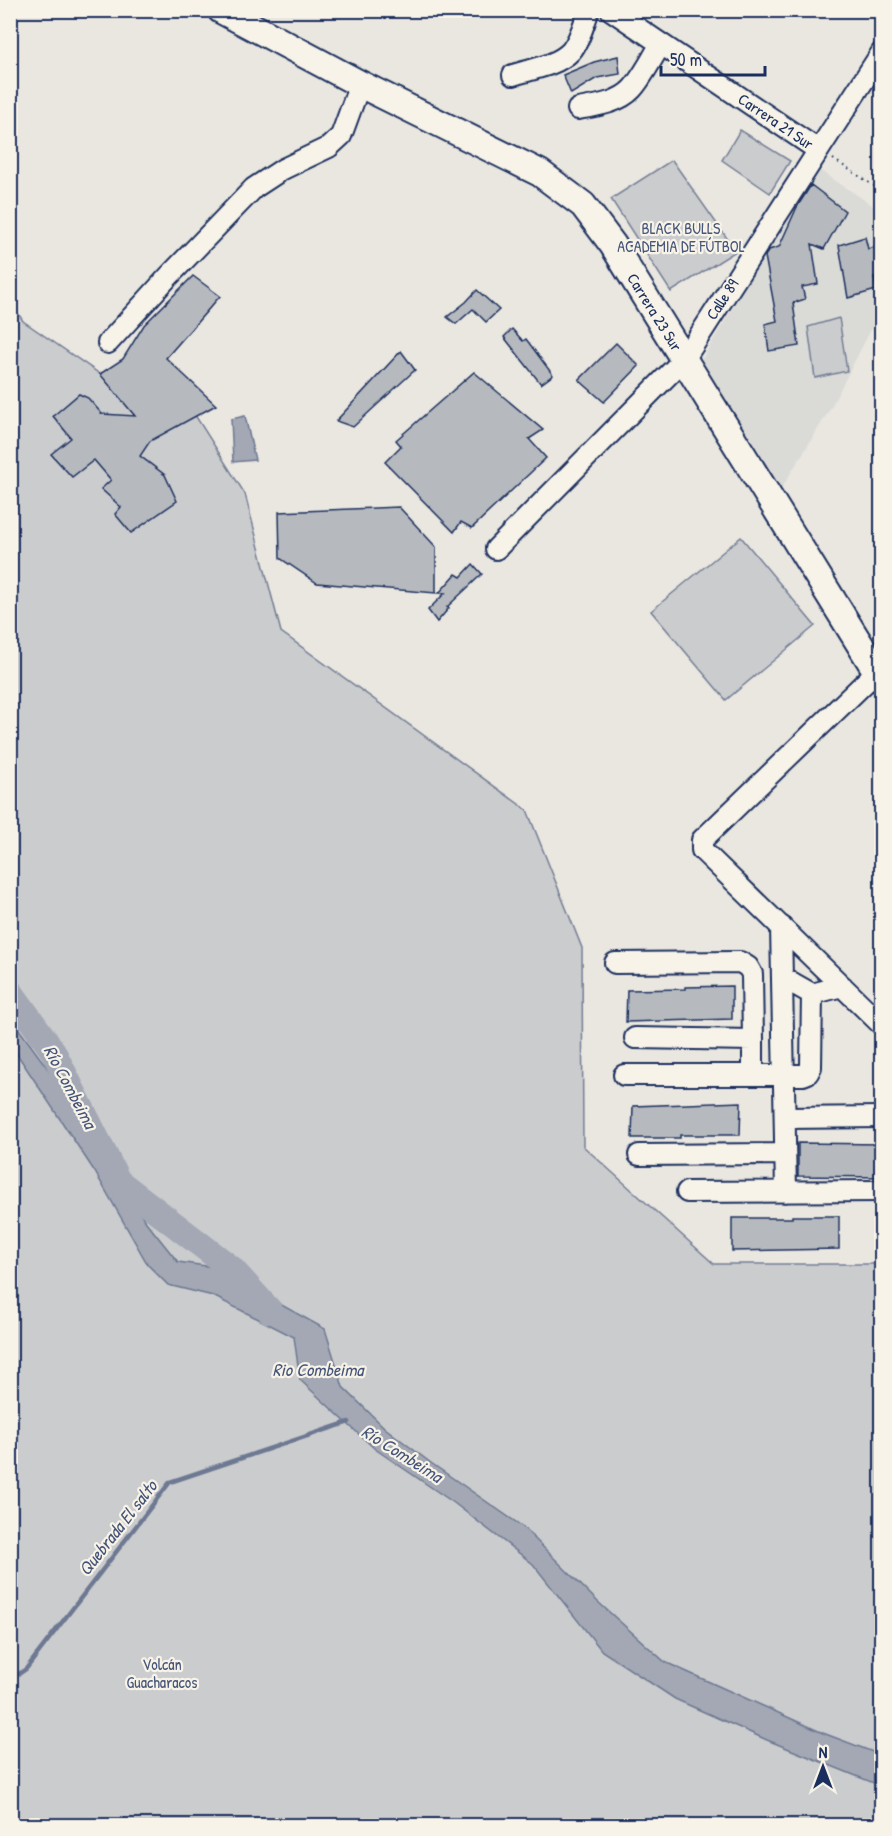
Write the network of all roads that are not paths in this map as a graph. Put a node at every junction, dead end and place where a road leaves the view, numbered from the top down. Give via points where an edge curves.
1 (221, 10) edge
2 (589, 10) edge
3 (611, 10) edge
4 (661, 44) junction
5 (882, 52) edge
6 (513, 75) dead end
7 (360, 84) junction
8 (578, 109) dead end
9 (818, 150) junction
10 (108, 343) dead end
11 (685, 358) junction
12 (496, 549) dead end
13 (880, 675) edge
14 (781, 926) junction
15 (615, 963) dead end
16 (782, 977) junction
17 (843, 986) junction
18 (812, 994) junction
19 (882, 1025) edge
20 (635, 1038) dead end
21 (753, 1040) junction
22 (624, 1075) dead end
23 (753, 1075) junction
24 (784, 1076) junction
25 (882, 1117) edge
26 (785, 1118) junction
27 (785, 1154) junction
28 (639, 1155) dead end
29 (882, 1191) edge
30 (687, 1192) dead end
31 (786, 1192) junction

1 - 7 main road, Carrera 23 Sur
2 - 6 street via 571,51 555,62
3 - 4 street, Carrera 21 Sur
4 - 8 street via 632,90 598,106
4 - 9 street, Carrera 21 Sur
5 - 9 street, Calle 89
7 - 10 street via 341,136 329,147 254,188
7 - 11 main road, Carrera 23 Sur via 540,172 583,205
9 - 11 street, Calle 89
11 - 12 street, Calle 89
11 - 13 main road, Carrera 23 Sur
13 - 14 street via 702,840 702,850
14 - 16 street
14 - 17 street
15 - 21 street via 740,962 752,974
16 - 18 street
16 - 24 street
17 - 18 street
17 - 19 street
18 - 24 street via 811,1067 803,1075
20 - 21 street
21 - 23 street
22 - 23 street
23 - 24 street
24 - 26 street
25 - 26 street
26 - 27 street
27 - 28 street
27 - 31 street
29 - 31 street
30 - 31 street

